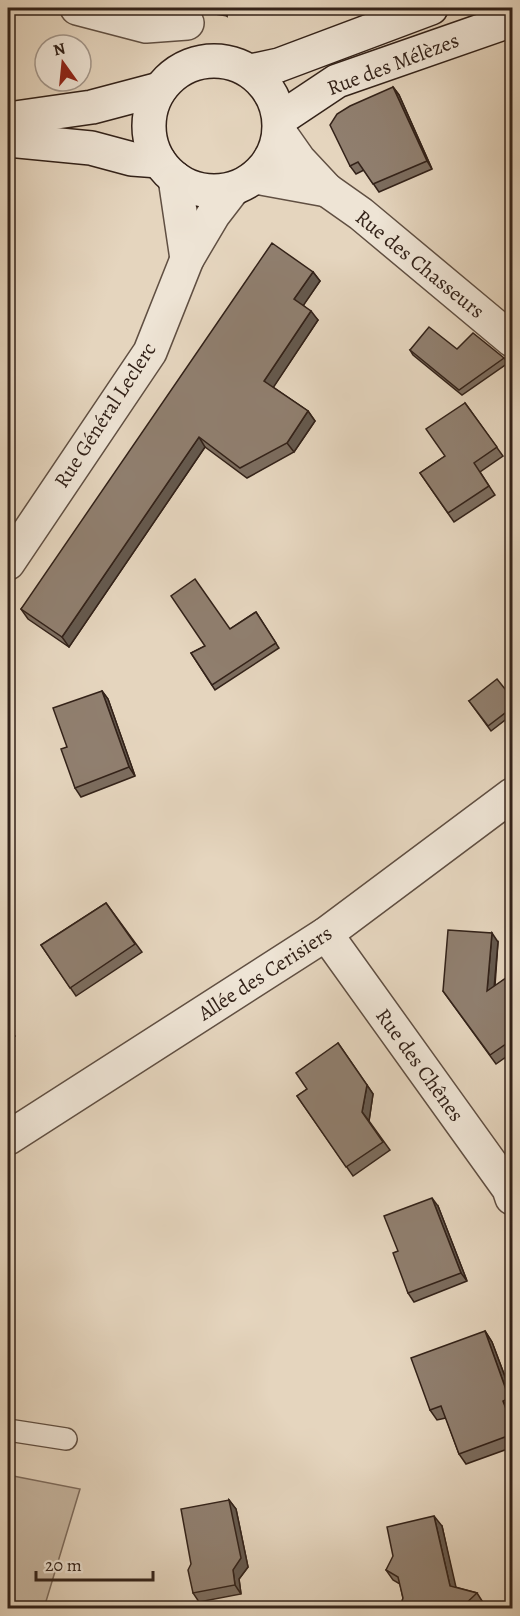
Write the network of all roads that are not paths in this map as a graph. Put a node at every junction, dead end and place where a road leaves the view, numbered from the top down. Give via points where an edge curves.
1 (77, 8) edge
2 (431, 8) edge
3 (513, 20) edge
4 (187, 23) dead end
5 (251, 71) junction
6 (160, 89) junction
7 (8, 119) edge
8 (280, 126) junction
9 (8, 140) edge
10 (167, 170) junction
11 (244, 183) junction
12 (327, 190) junction
13 (187, 259) junction
14 (513, 340) edge
15 (8, 563) edge
16 (513, 795) edge
17 (326, 934) junction
18 (8, 1138) edge
19 (513, 1198) edge
20 (8, 1430) edge
21 (66, 1439) dead end

1 - 4 street via 146,26
2 - 5 street, Rue des Mélèzes via 279,65
3 - 8 street, Rue des Mélèzes via 337,81
5 - 6 street via 212,60 192,64 174,74
5 - 8 street via 271,92
6 - 7 street via 92,107
6 - 10 street via 149,117 152,148
8 - 11 street via 271,159
8 - 12 street, Rue des Chasseurs via 299,160
9 - 10 street via 92,148
10 - 11 street via 193,188 203,190
10 - 13 street
11 - 12 street, Rue des Chasseurs
11 - 13 street, Rue Général Leclerc via 213,215
12 - 14 street, Rue des Chasseurs
13 - 15 street, Rue Général Leclerc via 150,352
16 - 17 street, Allée des Cerisiers
17 - 18 street, Allée des Cerisiers
17 - 19 street, Rue des Chênes
20 - 21 lane

